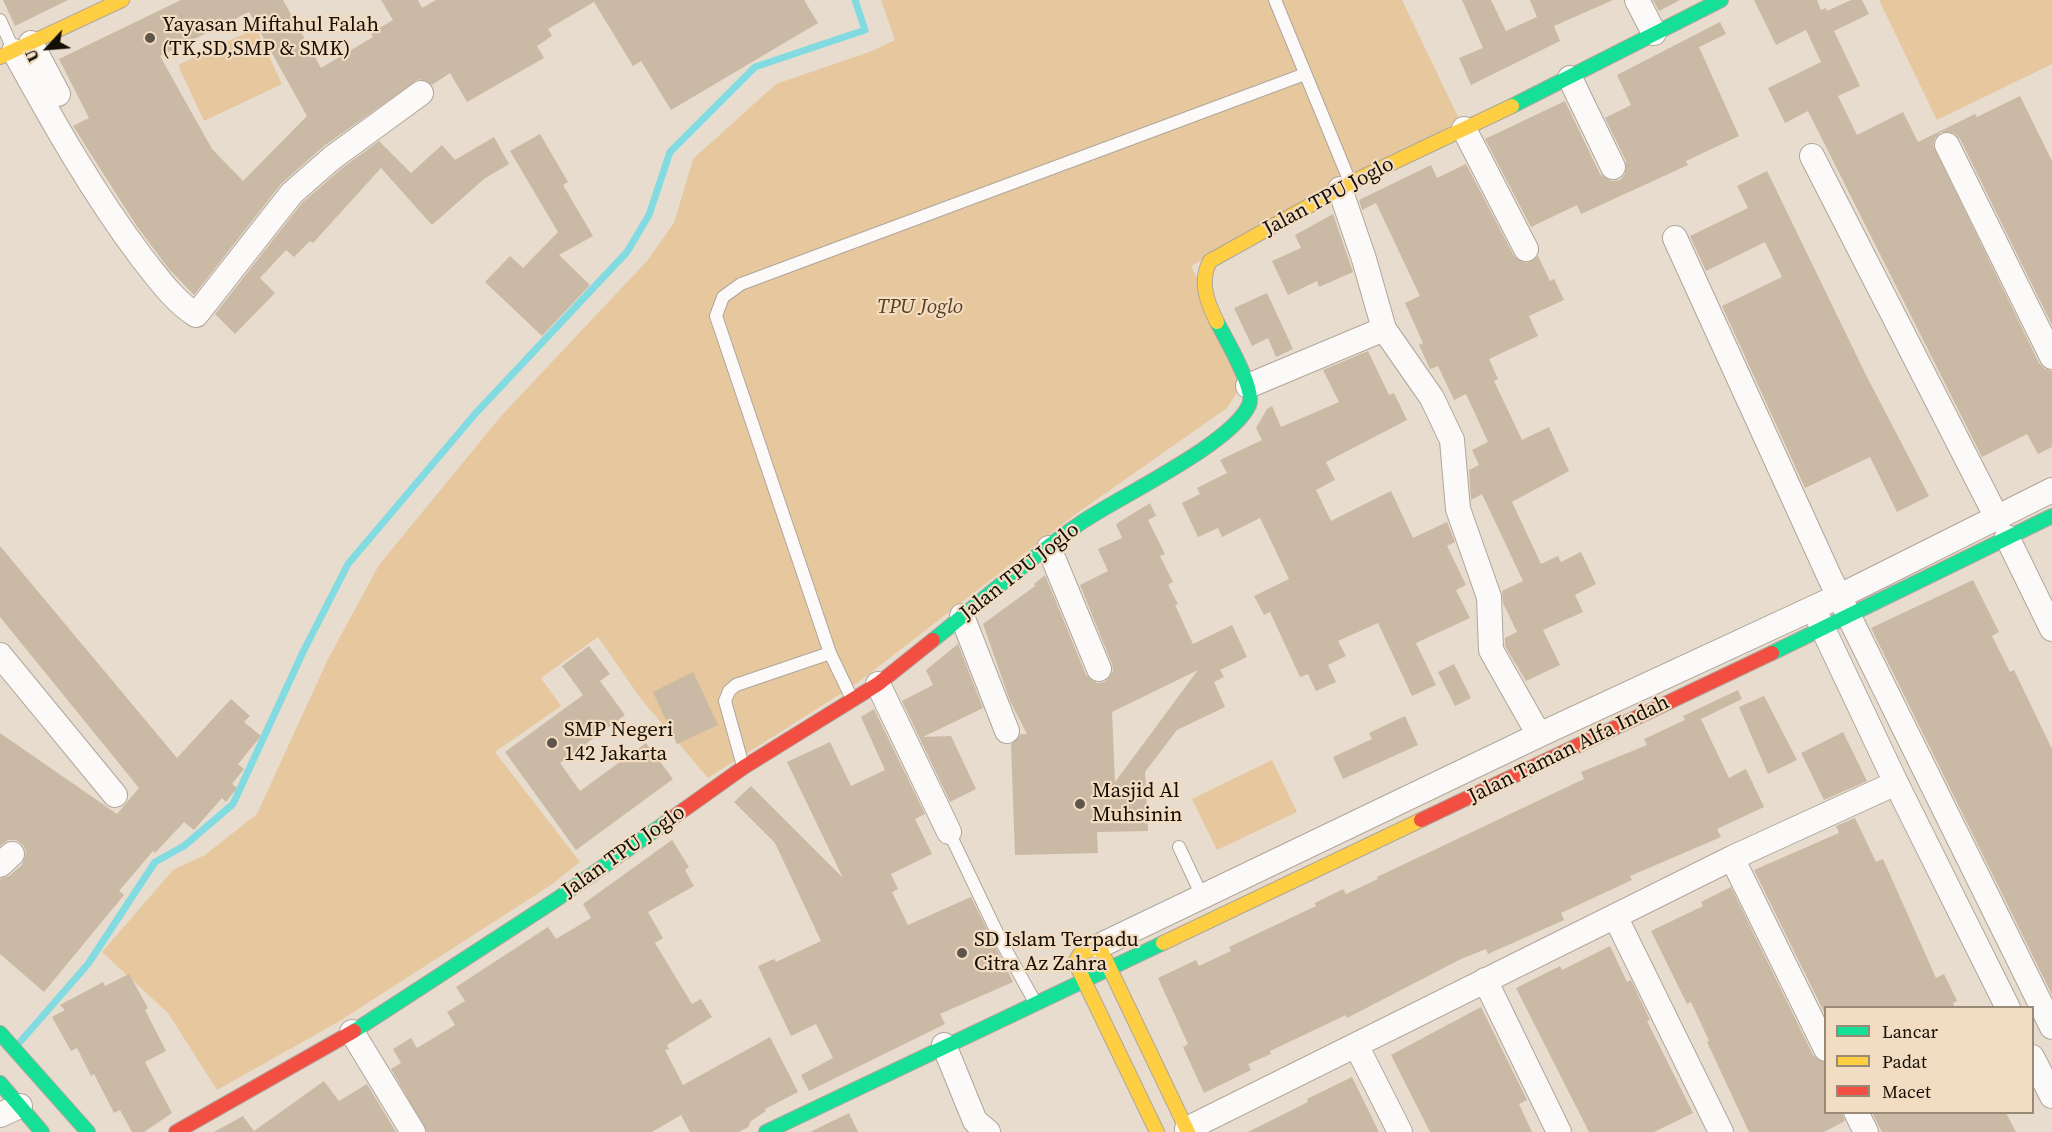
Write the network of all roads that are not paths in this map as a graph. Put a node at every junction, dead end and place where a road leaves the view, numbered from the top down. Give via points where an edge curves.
1 (122, 0) edge
2 (1275, 0) edge
3 (1637, 0) edge
4 (1721, 0) edge
5 (0, 20) edge
6 (1654, 33) junction
7 (15, 50) edge
8 (1305, 74) junction
9 (1570, 78) junction
10 (421, 93) dead end
11 (58, 94) dead end
12 (1464, 129) junction
13 (1947, 146) dead end
14 (1812, 156) dead end
15 (1613, 167) dead end
16 (1345, 186) junction
17 (1675, 238) dead end
18 (1526, 249) dead end
19 (1384, 329) junction
20 (2052, 357) edge
21 (1248, 386) junction
22 (2052, 490) edge
23 (2052, 516) edge
24 (2001, 527) junction
25 (1048, 548) junction
26 (1845, 606) junction
27 (962, 616) junction
28 (1818, 618) junction
29 (2052, 629) edge
30 (830, 653) junction
31 (0, 655) edge
32 (1099, 669) dead end
33 (878, 684) junction
34 (852, 700) junction
35 (1007, 731) dead end
36 (1539, 735) junction
37 (744, 767) junction
38 (1896, 783) junction
39 (115, 795) dead end
40 (950, 832) joint
41 (1179, 847) dead end
42 (1732, 858) junction
43 (1203, 897) junction
44 (1615, 916) junction
45 (1214, 920) junction
46 (1099, 946) junction
47 (1111, 969) junction
48 (1485, 980) junction
49 (1084, 982) junction
50 (1035, 1004) junction
51 (2007, 1006) edge
52 (2052, 1027) edge
53 (352, 1032) junction
54 (3, 1036) edge
55 (1356, 1045) junction
56 (1824, 1045) edge
57 (944, 1046) junction
58 (2034, 1061) edge
59 (0, 1083) edge
60 (2052, 1096) edge
61 (10, 1105) edge
62 (1857, 1114) edge
63 (1188, 1130) edge
64 (769, 1131) edge
65 (42, 1132) edge
66 (88, 1132) edge
67 (176, 1132) edge
68 (413, 1132) edge
69 (988, 1132) edge
70 (1157, 1132) edge
71 (1400, 1132) edge
72 (1559, 1132) edge
73 (1721, 1132) edge
74 (1866, 1132) edge

1 - 7 street
2 - 8 lane
3 - 6 street
4 - 6 street, Jalan TPU Joglo
5 - 7 lane
6 - 9 street, Jalan TPU Joglo
7 - 10 street via 81,169 128,240 163,285 197,314 292,193 332,158
7 - 11 street
8 - 16 lane
8 - 30 lane via 741,284 723,297 716,315
9 - 12 street, Jalan TPU Joglo
9 - 15 street
12 - 16 street, Jalan TPU Joglo
12 - 18 street
13 - 20 street
14 - 24 street
16 - 19 street
16 - 21 street, Jalan TPU Joglo via 1210,261 1204,272 1206,299
17 - 26 street
19 - 21 street
19 - 36 street via 1432,398 1452,440 1458,509 1489,597 1491,650
21 - 25 street, Jalan TPU Joglo via 1250,403 1239,420 1202,450 1079,524
22 - 24 street, Jalan Taman Alfa Indah
23 - 24 street, Jalan Taman Alfa Indah
24 - 26 street, Jalan Taman Alfa Indah
24 - 29 street
25 - 27 street, Jalan TPU Joglo
25 - 32 street
26 - 28 street, Jalan Taman Alfa Indah
26 - 52 street
27 - 33 street, Jalan TPU Joglo
27 - 35 street
28 - 36 street, Jalan Taman Alfa Indah
28 - 38 street
28 - 45 street, Jalan Taman Alfa Indah
30 - 34 lane
30 - 37 lane via 736,685 729,691 725,701
31 - 39 street
33 - 34 street, Jalan TPU Joglo
33 - 40 street
34 - 37 street, Jalan TPU Joglo
36 - 43 street, Jalan Taman Alfa Indah
37 - 53 street, Jalan TPU Joglo via 558,899
38 - 42 street
38 - 51 street
40 - 50 lane
41 - 43 lane
42 - 44 street
42 - 56 street
43 - 45 lane
43 - 46 street, Jalan Taman Alfa Indah
44 - 48 street
44 - 73 street
45 - 47 street, Jalan Taman Alfa Indah
46 - 47 street
46 - 49 street via 1076,959
47 - 49 street, Jalan Taman Alfa Indah
47 - 63 street
48 - 55 street
48 - 72 street
49 - 50 street, Jalan Taman Alfa Indah
49 - 70 street
50 - 57 street, Jalan Taman Alfa Indah
53 - 67 street, Jalan TPU Joglo
53 - 68 street
54 - 66 street
55 - 63 street
55 - 71 street
57 - 64 street, Jalan Taman Alfa Indah
57 - 69 street via 975,1121
58 - 60 street
59 - 61 street
61 - 65 street
62 - 74 street

